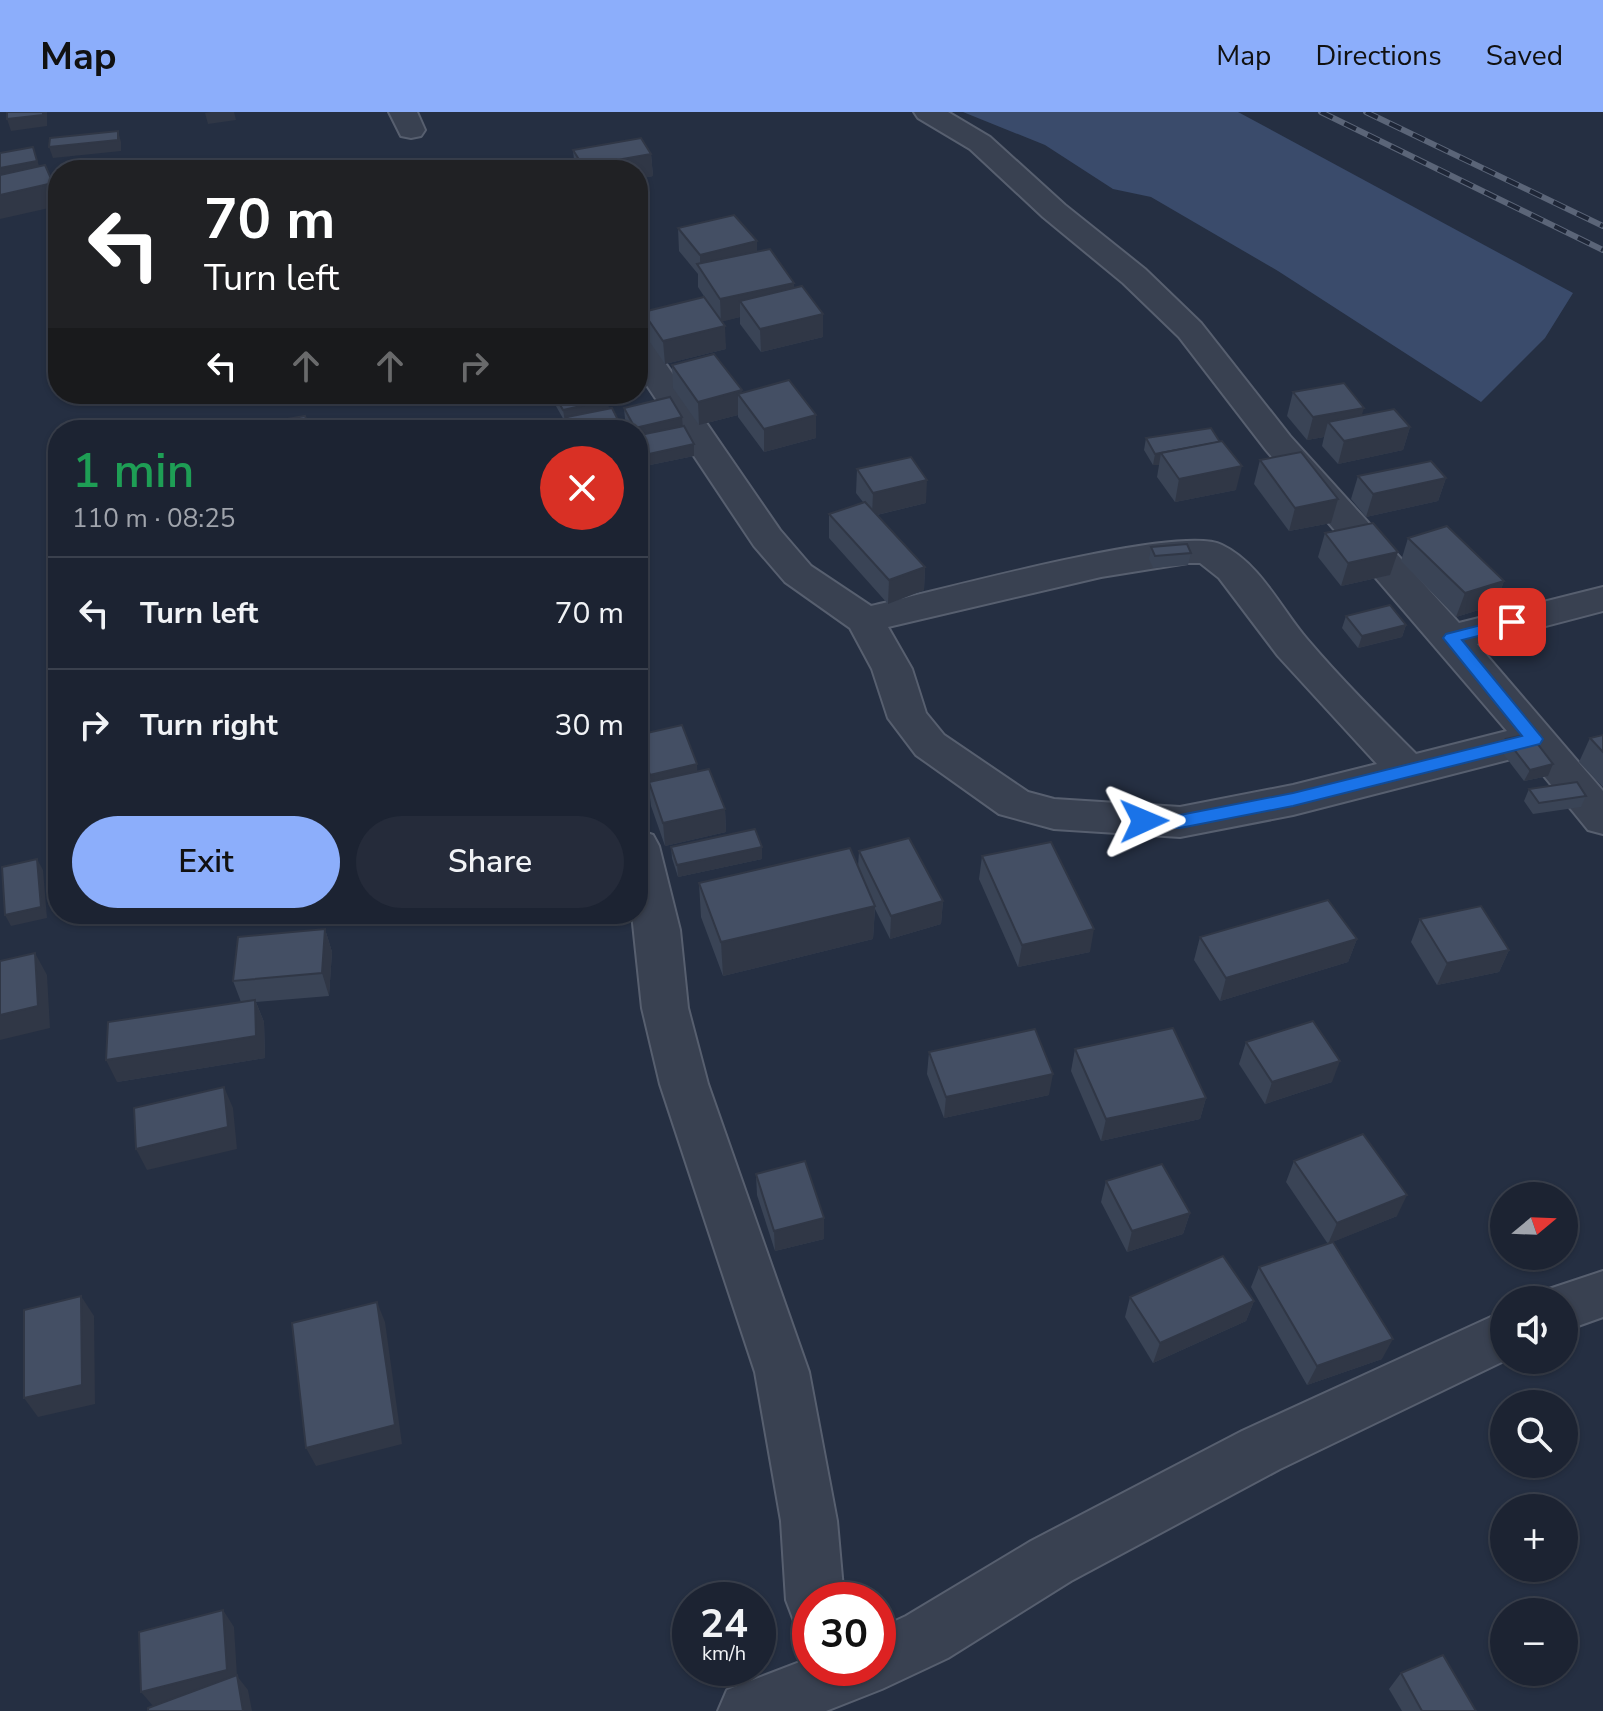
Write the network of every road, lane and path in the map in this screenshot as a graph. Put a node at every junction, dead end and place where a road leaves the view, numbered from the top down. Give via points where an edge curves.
1 (928, 112) edge
2 (648, 363) edge
3 (1603, 599) edge
4 (865, 620) junction
5 (1451, 638) junction
6 (1534, 739) junction
7 (1408, 771) junction
8 (1603, 819) edge
9 (648, 888) edge
10 (1603, 1294) edge
11 (1578, 1302) edge
12 (1490, 1342) edge
13 (814, 1582) edge
14 (896, 1653) edge
15 (824, 1686) edge
16 (748, 1711) edge

1 - 5 street via 980,143 1190,330 1278,443
2 - 4 street via 767,538 798,574
3 - 5 street
4 - 7 street via 892,669 908,718 930,745 1014,803 1054,814 1180,822
4 - 7 street via 1058,575 1206,550 1228,567 1291,645
5 - 6 street
6 - 7 street
6 - 8 street
9 - 13 street via 658,930 665,1008 684,1084 782,1372 809,1521
10 - 11 street
12 - 14 street via 1261,1450 1051,1561
15 - 16 street

